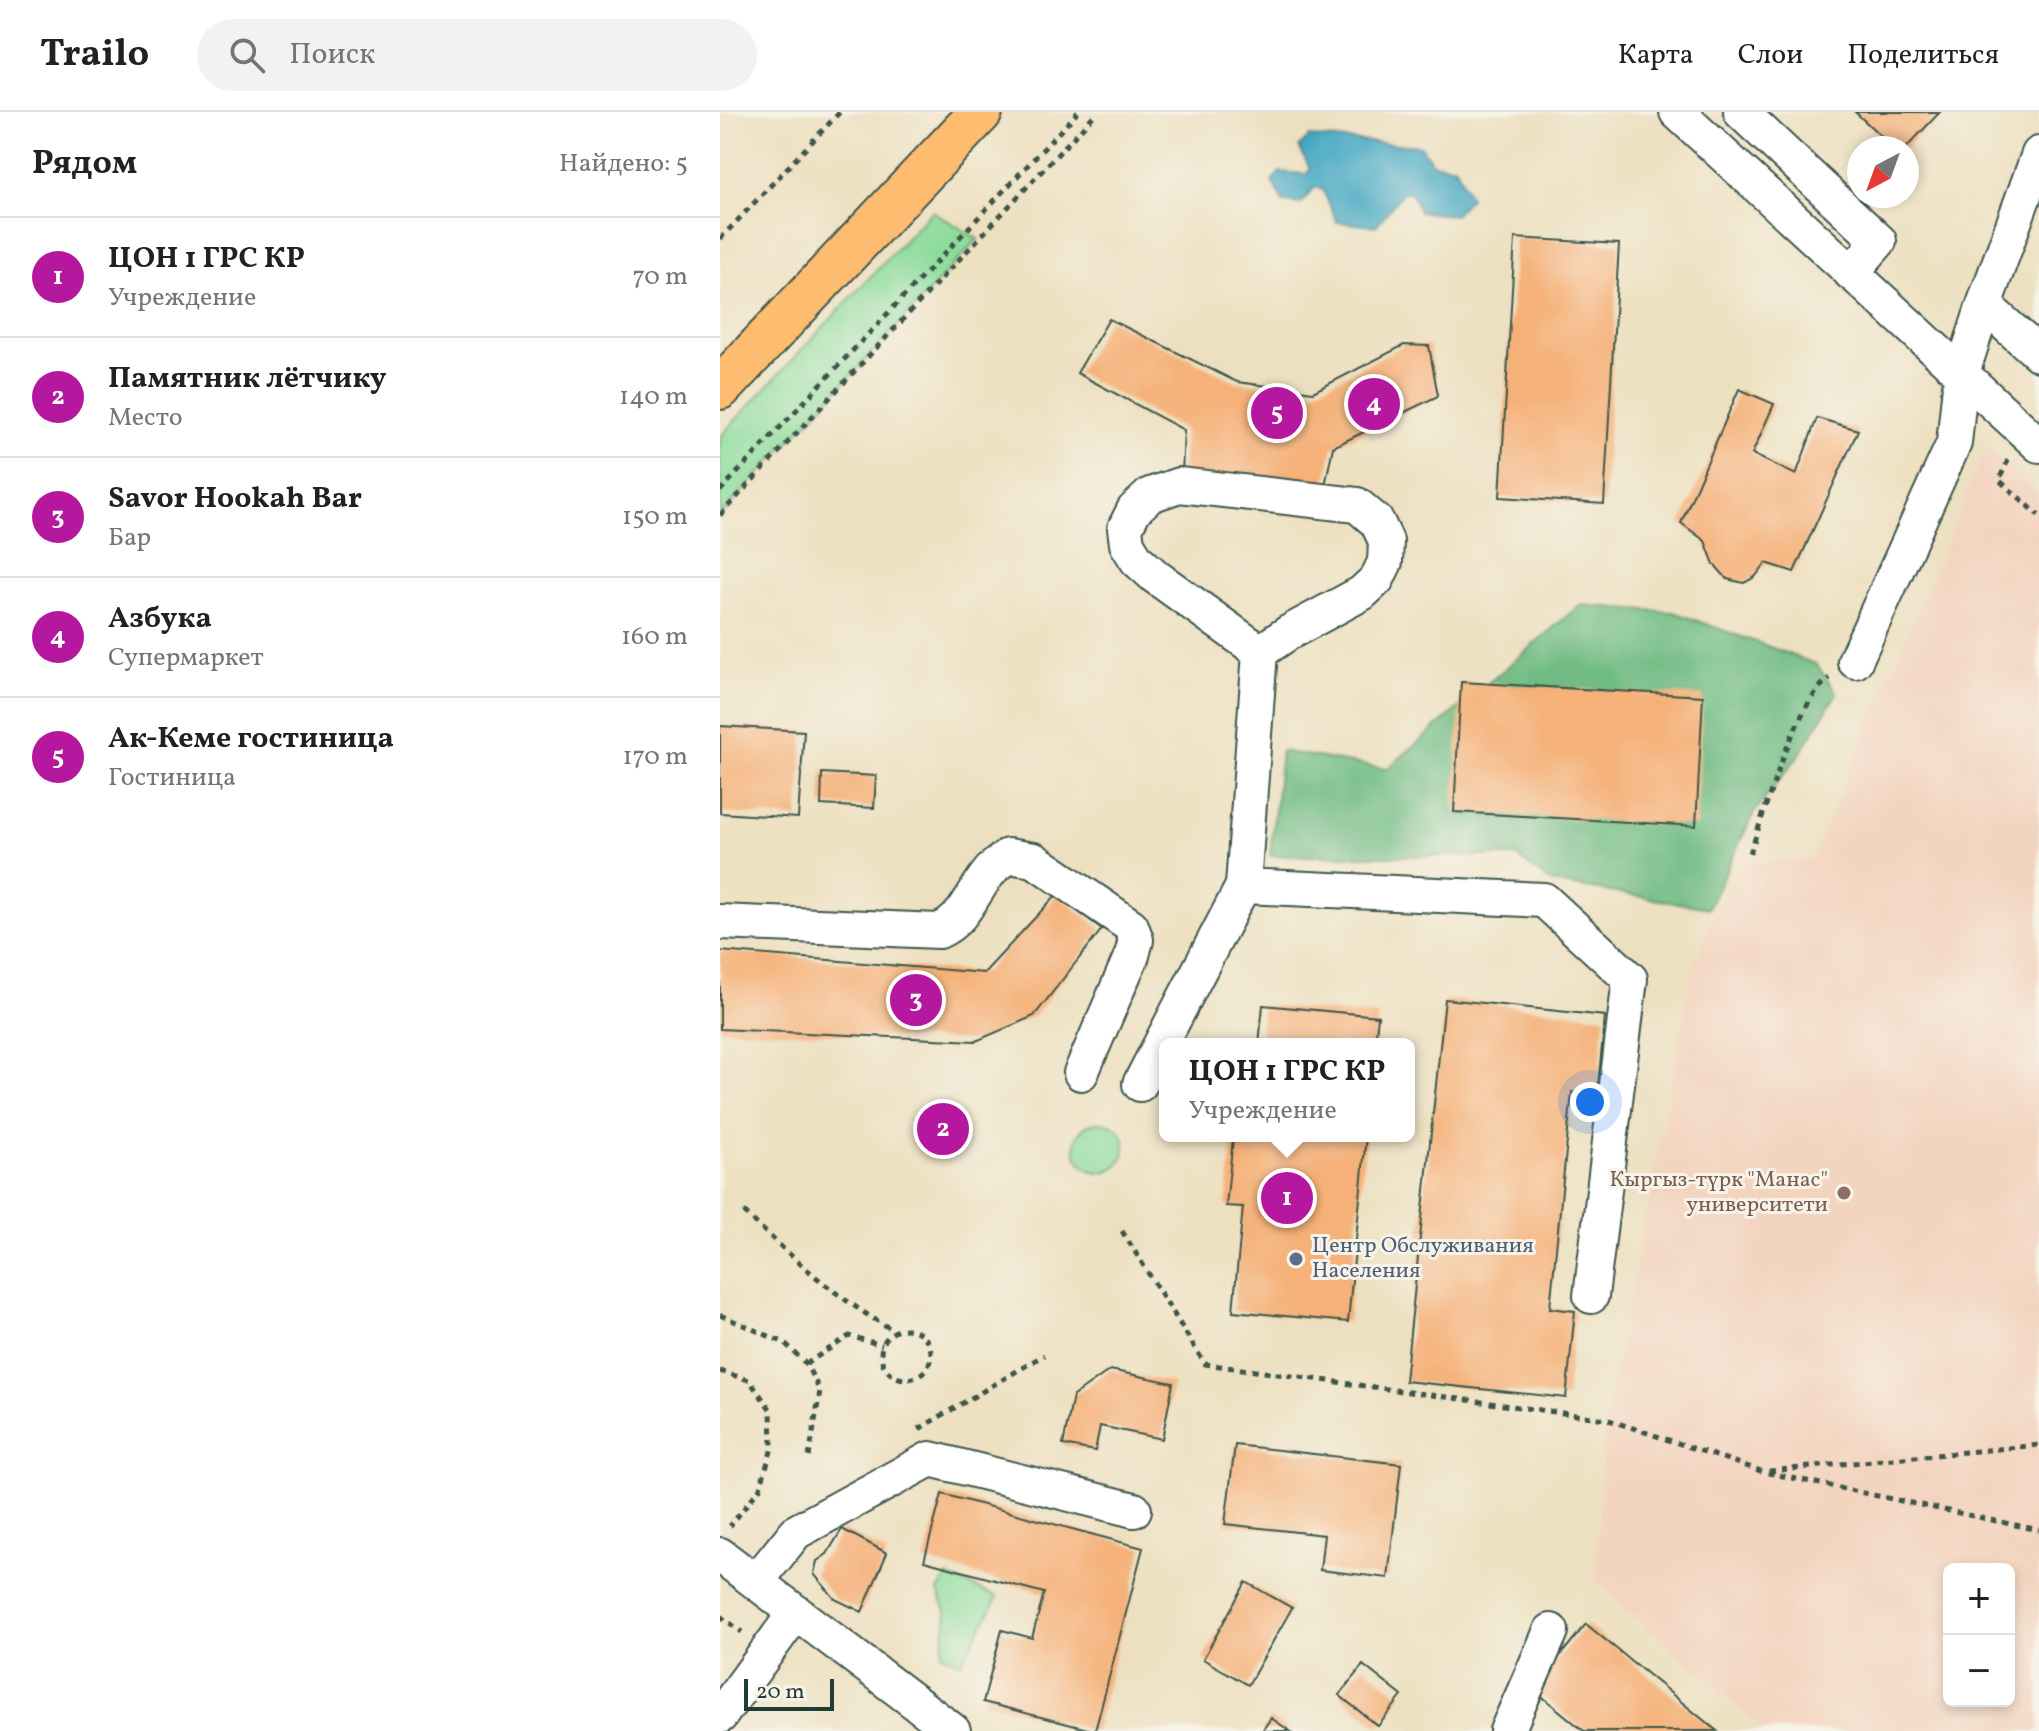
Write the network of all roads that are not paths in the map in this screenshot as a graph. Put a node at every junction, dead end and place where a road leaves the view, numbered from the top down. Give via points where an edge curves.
1 (981, 112) edge
2 (1677, 112) edge
3 (1738, 112) edge
4 (1709, 142) junction
5 (2039, 154) edge
6 (1851, 273) junction
7 (1984, 305) junction
8 (2039, 354) edge
9 (1961, 376) junction
10 (720, 388) edge
11 (2033, 440) edge
12 (1260, 652) junction
13 (1855, 661) road end
14 (1243, 886) junction
15 (720, 922) edge
16 (1164, 1038) edge
17 (1159, 1047) edge
18 (1081, 1073) dead end
19 (1140, 1084) dead end
20 (1591, 1296) dead end
21 (1134, 1510) dead end
22 (724, 1542) edge
23 (756, 1582) junction
24 (796, 1612) junction
25 (1551, 1631) dead end
26 (720, 1716) edge
27 (953, 1731) edge
28 (1507, 1731) edge

1 - 10 main road
2 - 4 street
3 - 4 street
3 - 6 street via 1879,241
4 - 6 street
5 - 7 street
6 - 9 street
7 - 8 street
7 - 9 street
9 - 11 street
9 - 13 street via 1954,443
12 - 12 street via 1377,579 1386,541 1377,522 1357,505 1179,485 1150,495 1125,528 1137,560
12 - 14 street
14 - 16 street
14 - 20 street via 1544,900 1630,979
15 - 18 street via 939,931 961,916 993,868 1008,856 1034,860 1131,926 1136,940
17 - 19 street
21 - 23 street via 930,1459 796,1532
22 - 23 street
23 - 24 street
24 - 26 street
24 - 27 street
25 - 28 street

